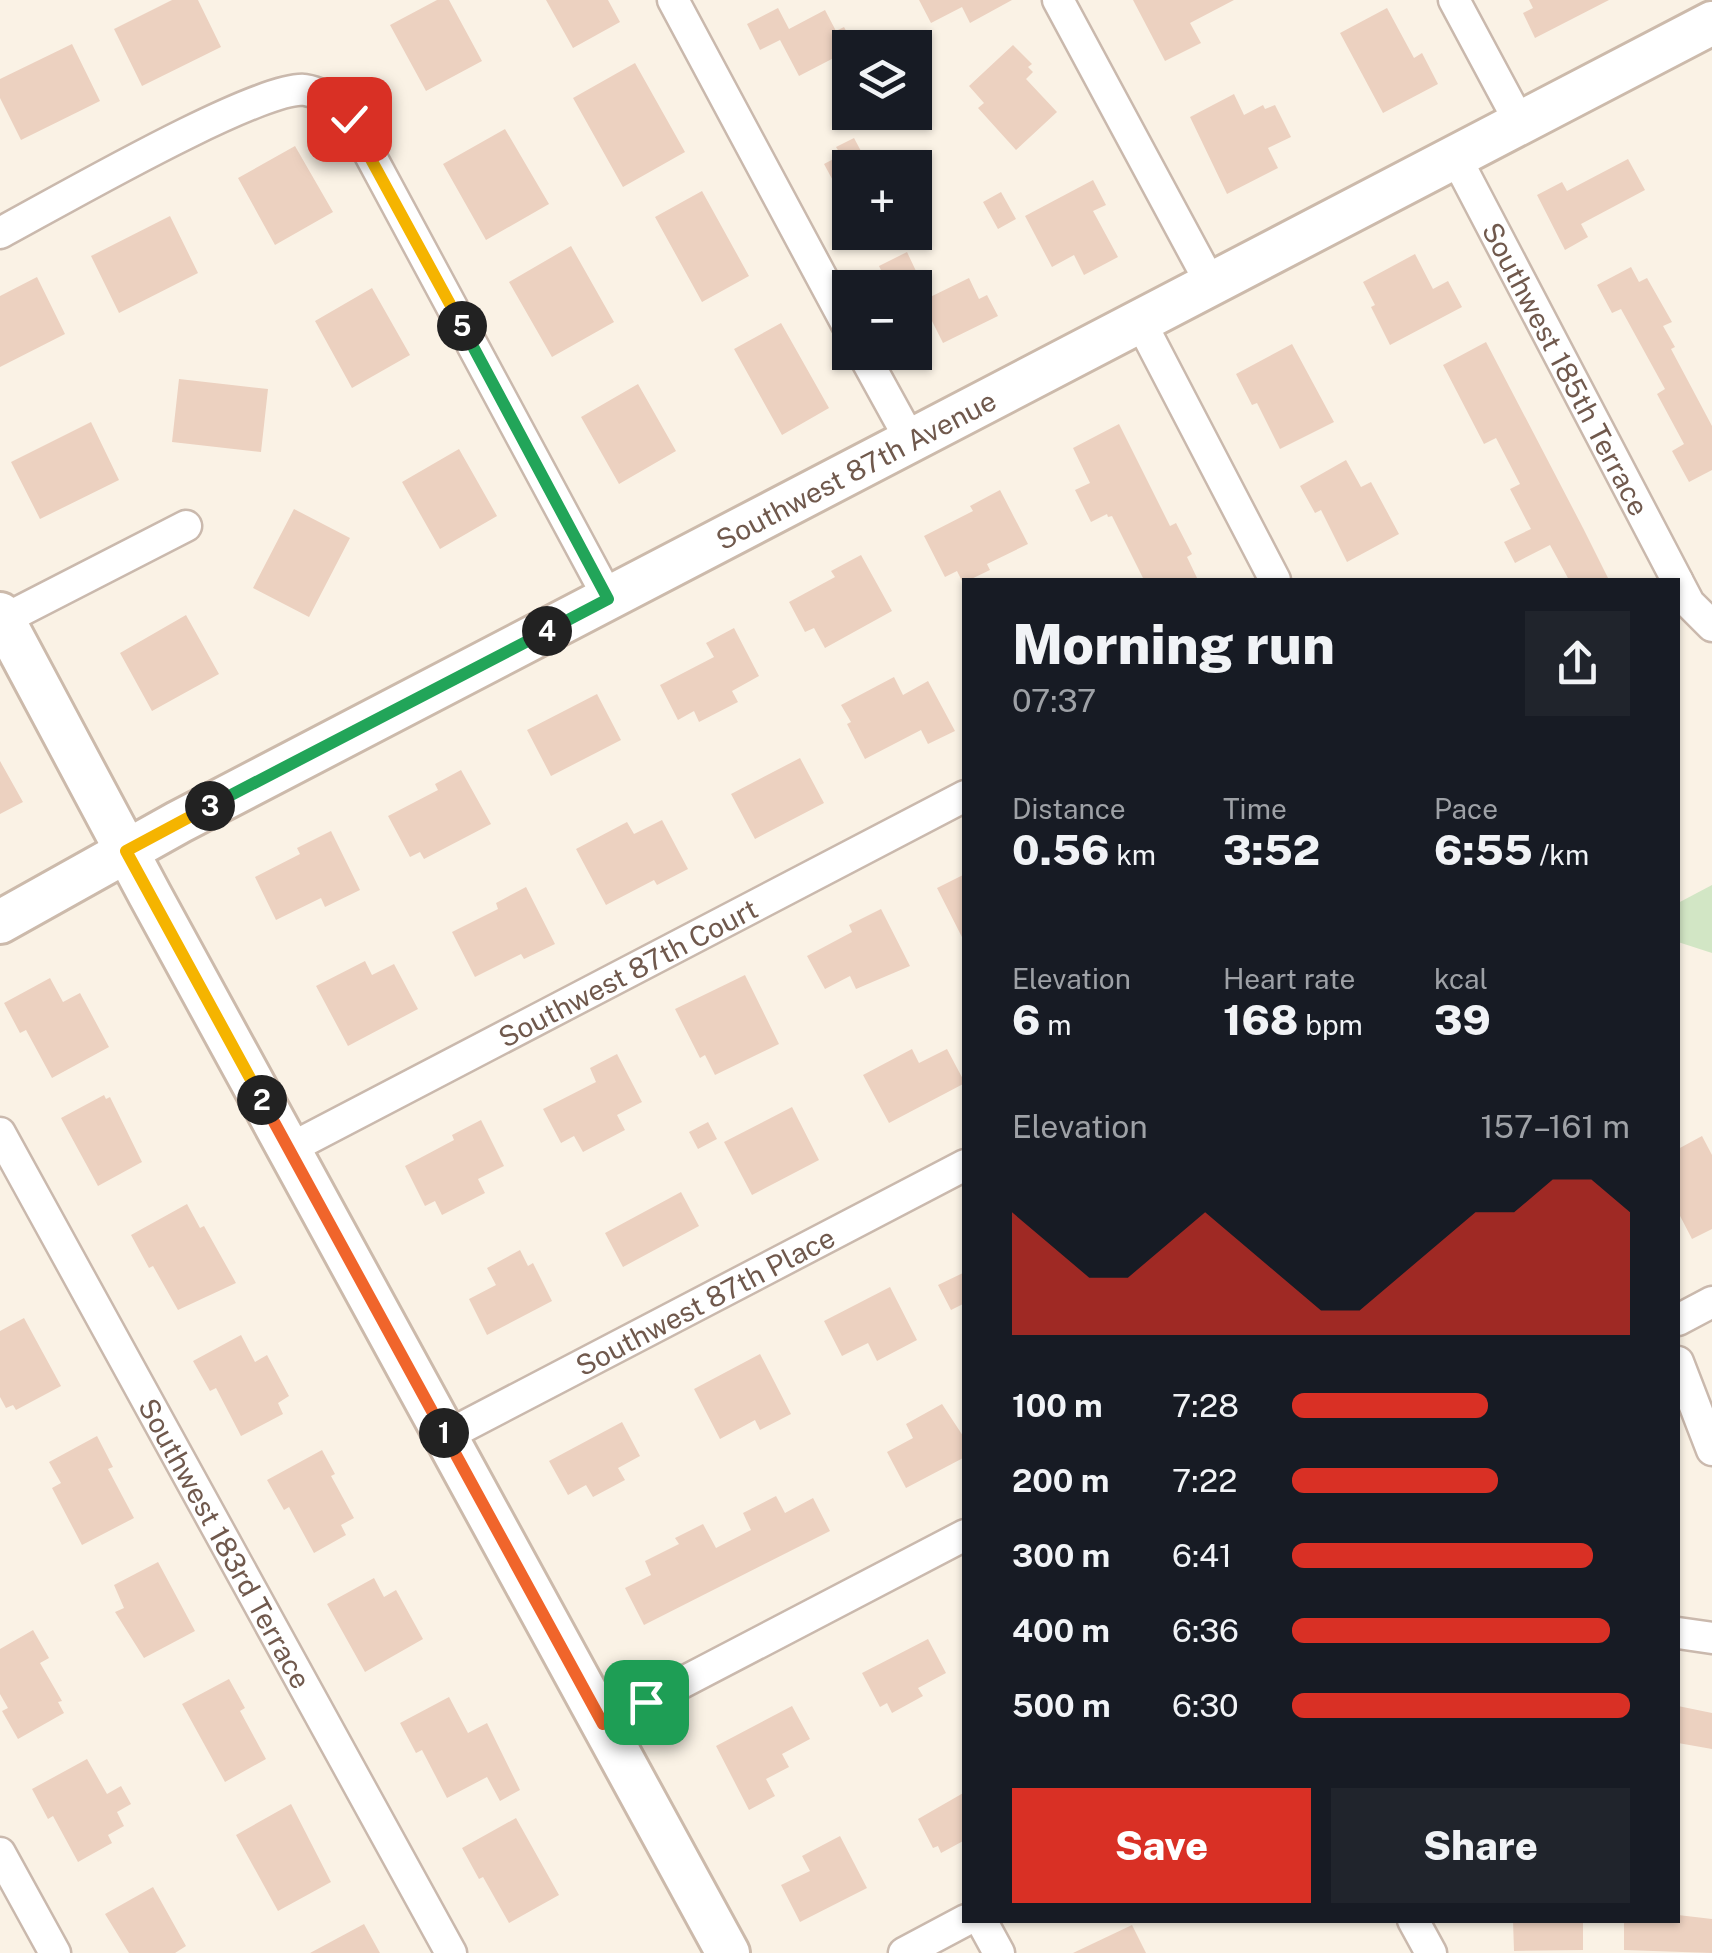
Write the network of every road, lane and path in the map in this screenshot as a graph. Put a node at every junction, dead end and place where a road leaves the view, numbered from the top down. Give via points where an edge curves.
1 (673, 0) edge
2 (1058, 0) edge
3 (1454, 0) edge
4 (1712, 23) edge
5 (1520, 123) junction
6 (1455, 156) junction
7 (0, 233) edge
8 (1211, 284) junction
9 (832, 296) edge
10 (1140, 321) junction
11 (872, 370) edge
12 (911, 441) junction
13 (186, 526) dead end
14 (1275, 578) edge
15 (1675, 578) edge
16 (1680, 586) edge
17 (608, 599) junction
18 (2, 617) edge
19 (1712, 626) edge
20 (962, 798) edge
21 (126, 851) junction
22 (0, 922) edge
23 (0, 1132) edge
24 (289, 1149) junction
25 (962, 1167) edge
26 (1712, 1302) edge
27 (1680, 1319) edge
28 (1680, 1367) edge
29 (446, 1436) junction
30 (1712, 1450) edge
31 (962, 1538) edge
32 (1680, 1633) edge
33 (1712, 1638) edge
34 (603, 1724) junction
35 (0, 1853) edge
36 (962, 1922) edge
37 (983, 1923) edge
38 (1415, 1923) edge
39 (55, 1953) edge
40 (451, 1953) edge
41 (728, 1953) edge
42 (904, 1953) edge
43 (999, 1953) edge
44 (1430, 1953) edge

1 - 9 street
2 - 8 street
3 - 5 street
4 - 5 street, Southwest 87th Avenue
5 - 6 street, Southwest 87th Avenue
6 - 8 street, Southwest 87th Avenue
6 - 15 street, Southwest 185th Terrace
7 - 17 street via 276,92 305,90 336,104 361,138
8 - 10 street, Southwest 87th Avenue
10 - 12 street, Southwest 87th Avenue
10 - 14 street
11 - 12 street
12 - 17 street, Southwest 87th Avenue
13 - 18 street
16 - 19 street, Southwest 185th Terrace
17 - 21 street, Southwest 87th Avenue
18 - 21 street
20 - 24 street, Southwest 87th Court
21 - 22 street, Southwest 87th Avenue
21 - 24 street
23 - 40 street, Southwest 183rd Terrace
24 - 29 street
25 - 29 street, Southwest 87th Place
26 - 27 street
28 - 30 street
29 - 34 street
31 - 34 street
32 - 33 street
34 - 41 street
35 - 39 street
36 - 42 street
37 - 43 street
38 - 44 street

